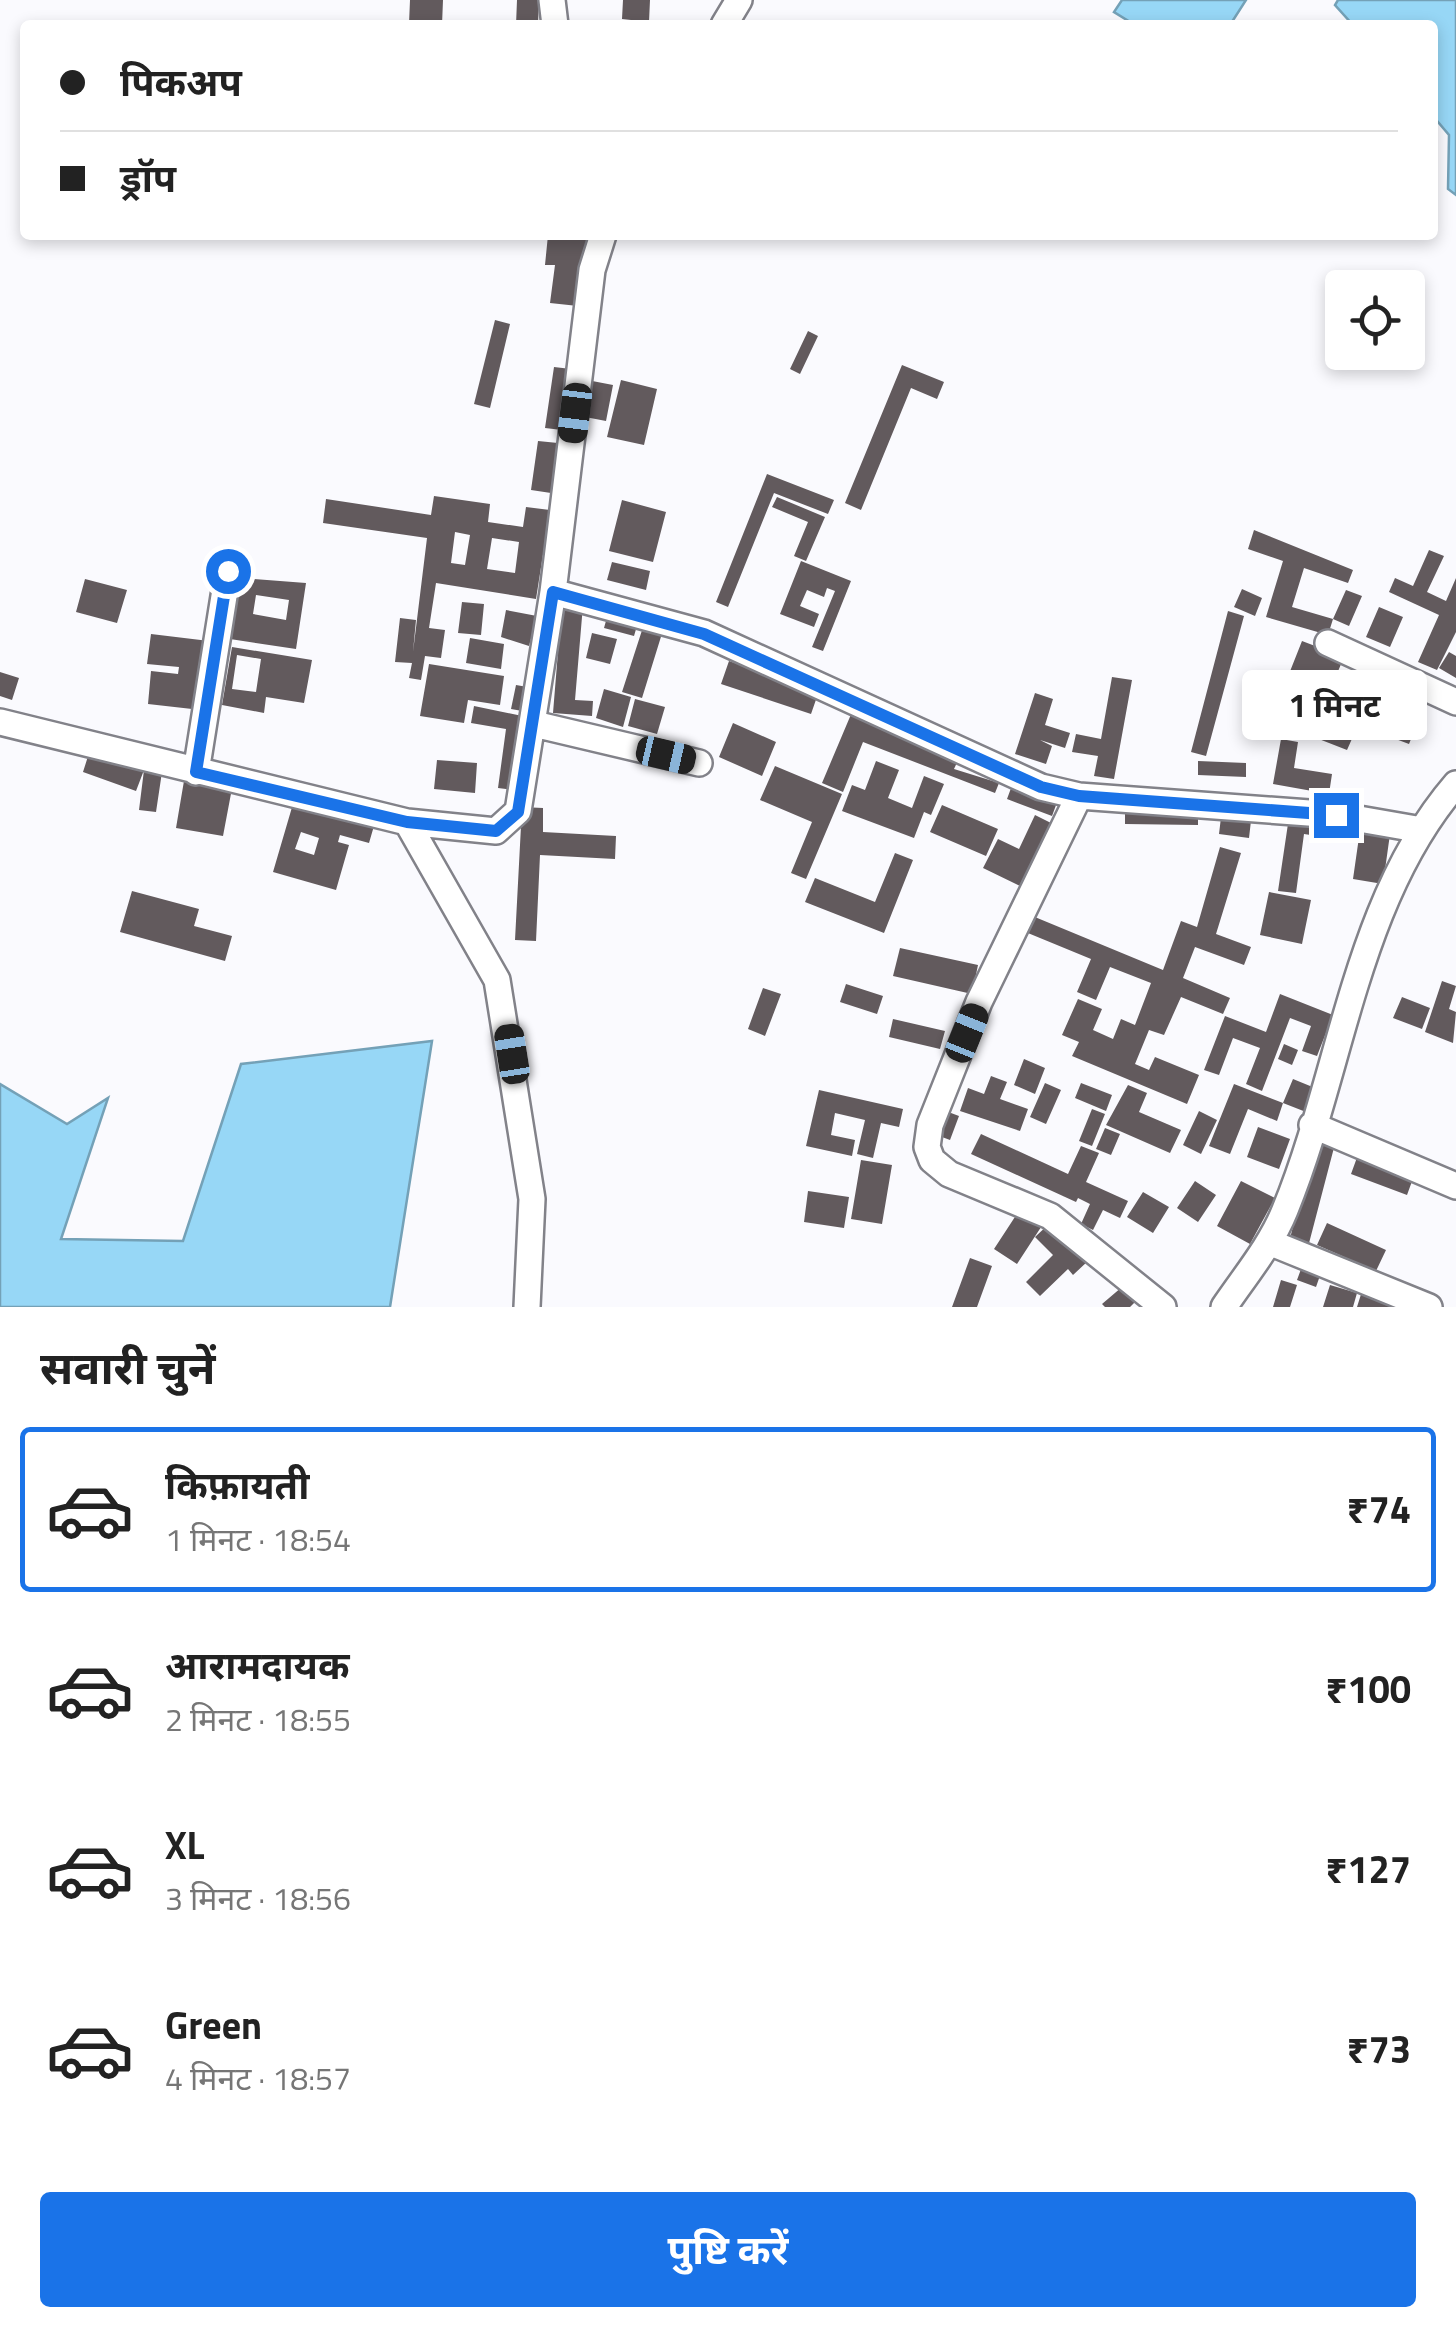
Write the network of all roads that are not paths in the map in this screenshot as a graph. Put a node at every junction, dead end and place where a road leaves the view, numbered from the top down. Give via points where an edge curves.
1 (601, 240) edge
2 (228, 571) dead end
3 (553, 592) junction
4 (1328, 643) dead end
5 (1456, 702) edge
6 (0, 722) edge
7 (534, 724) junction
8 (699, 763) dead end
9 (196, 772) junction
10 (1456, 784) edge
11 (1079, 796) junction
12 (407, 822) junction
13 (1422, 830) junction
14 (1312, 1126) junction
15 (1456, 1186) edge
16 (1268, 1242) junction
17 (527, 1307) edge
18 (1163, 1307) edge
19 (1224, 1307) edge
20 (1428, 1307) edge

1 - 3 street
2 - 9 street
3 - 7 street
3 - 11 street via 704,634 977,760
4 - 5 street
6 - 9 street
7 - 8 street
7 - 12 street via 526,782 507,826 496,831
9 - 12 street
10 - 13 street
11 - 13 street via 1336,815
11 - 18 street via 979,1002 927,1147 949,1174 1050,1216
12 - 17 street via 498,980 529,1168
13 - 14 street via 1382,911
14 - 15 street
14 - 16 street
16 - 19 street
16 - 20 street

